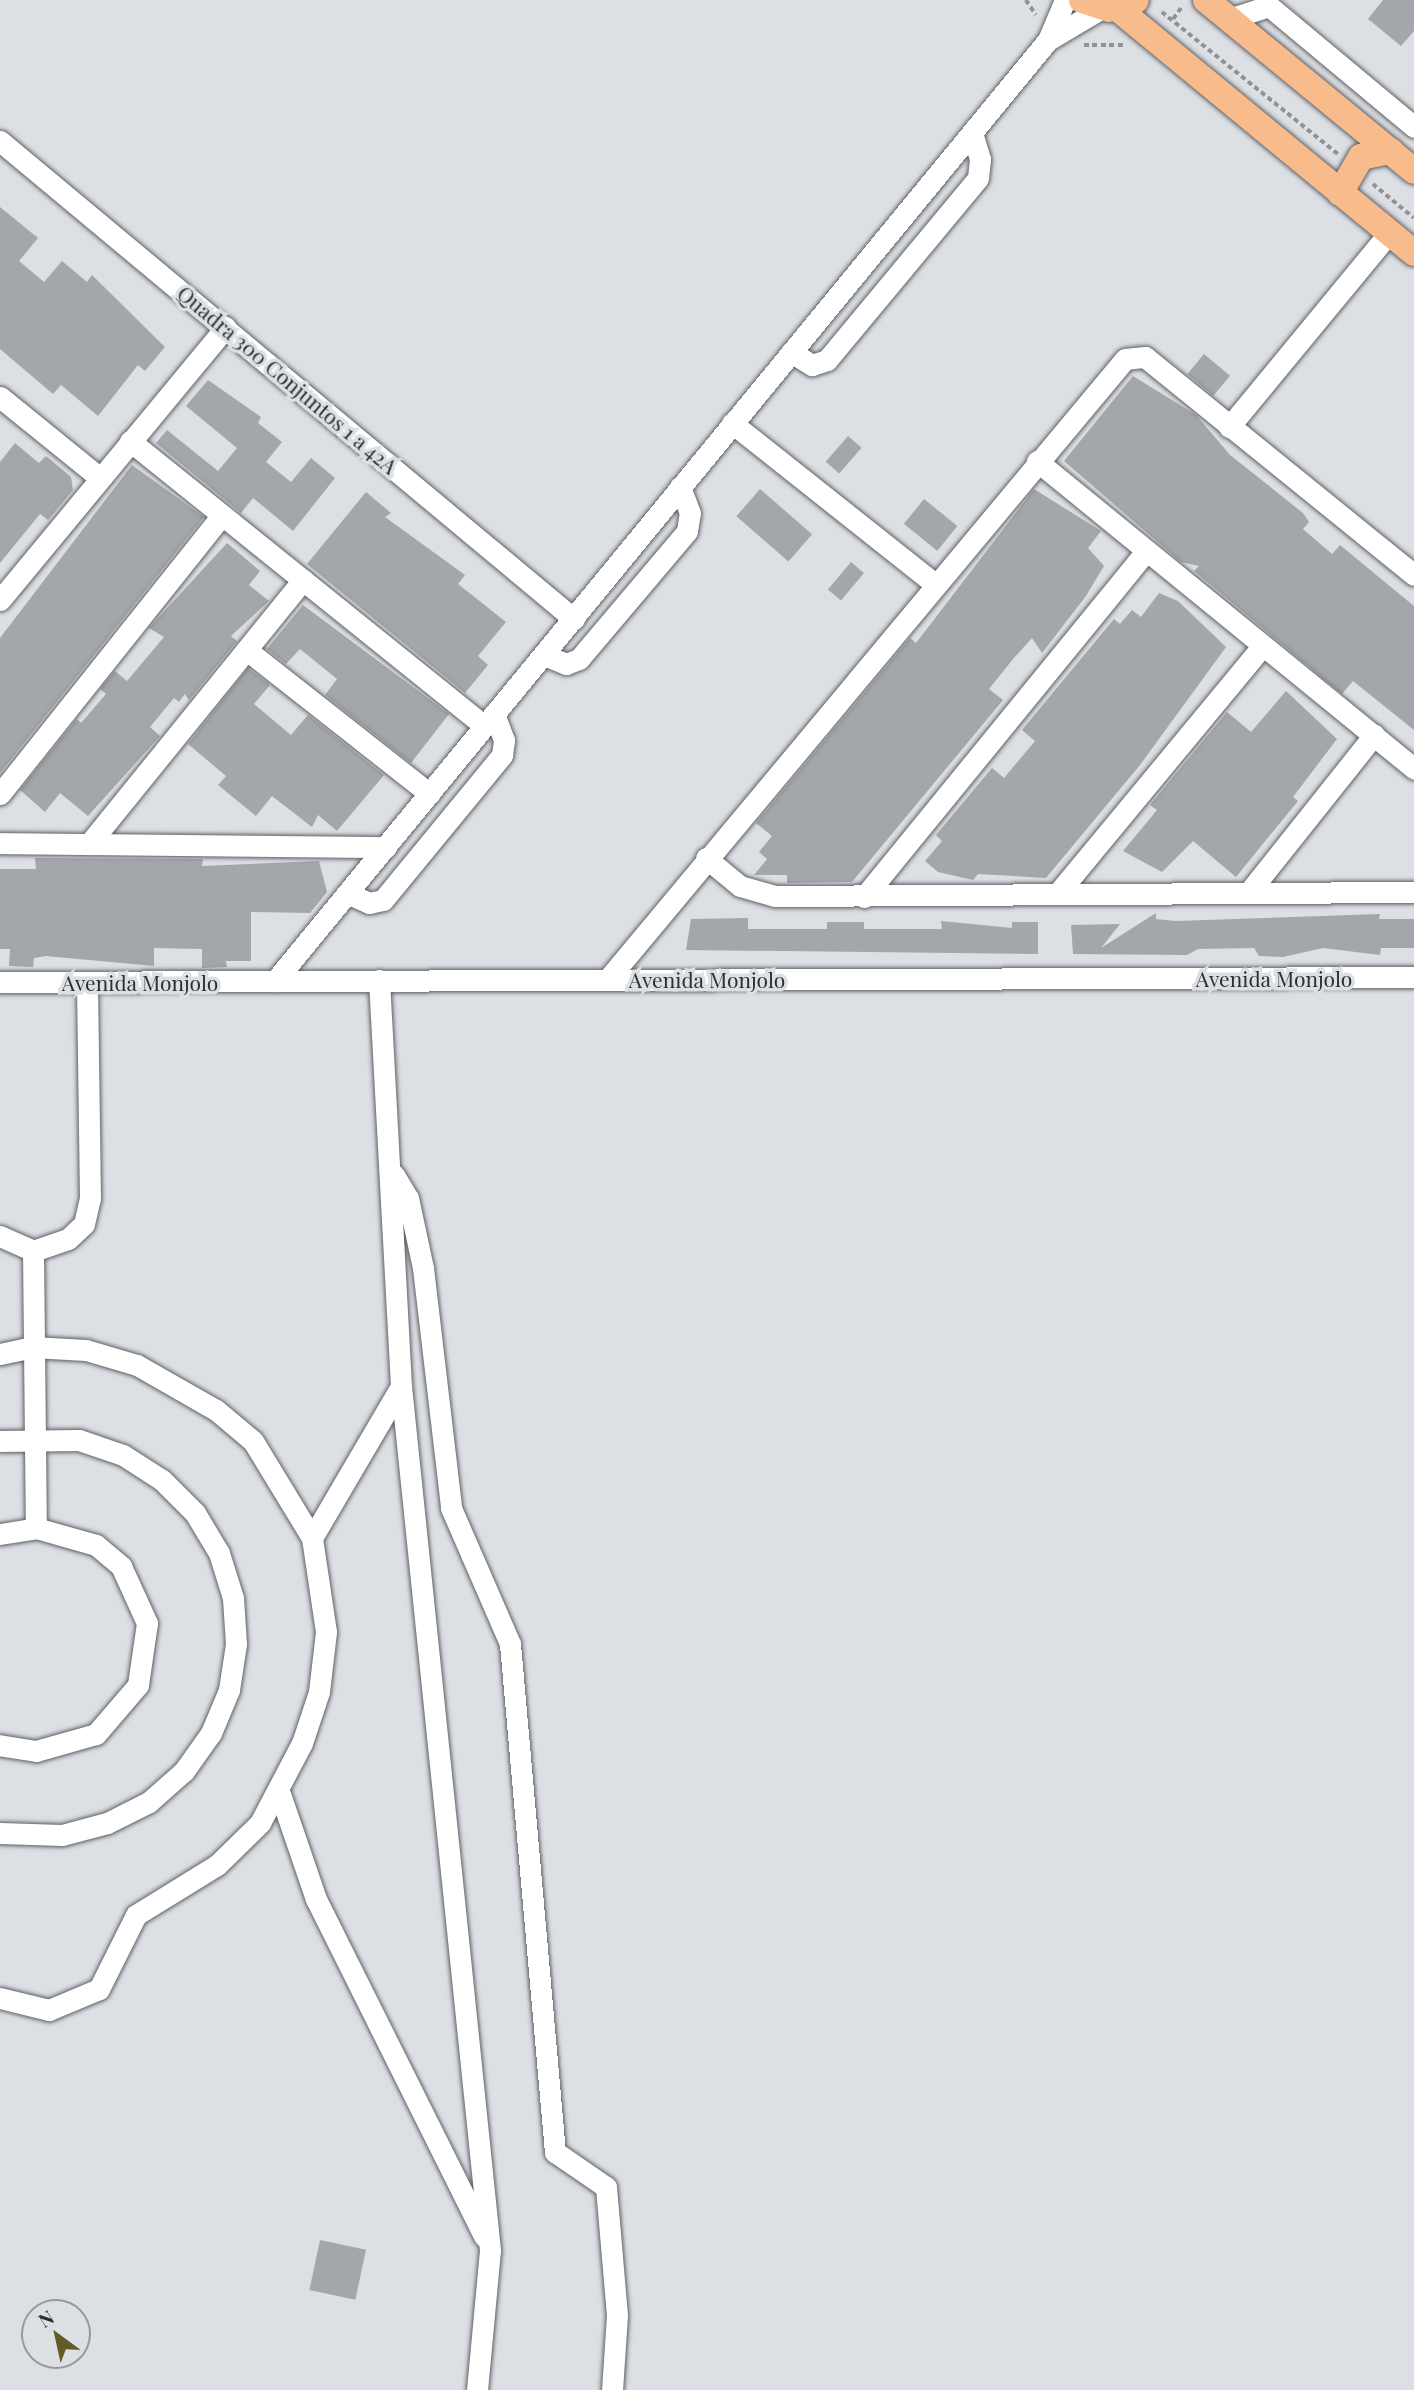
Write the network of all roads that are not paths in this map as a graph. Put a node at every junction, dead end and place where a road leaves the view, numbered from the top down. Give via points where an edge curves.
1 (1065, 0) edge
2 (1206, 0) edge
3 (1117, 5) edge
4 (1229, 19) junction
5 (1048, 40) junction
6 (1414, 127) edge
7 (972, 133) junction
8 (0, 141) edge
9 (1390, 151) junction
10 (1414, 171) edge
11 (1339, 193) junction
12 (1389, 233) junction
13 (1414, 253) edge
14 (226, 327) junction
15 (791, 352) junction
16 (0, 397) edge
17 (732, 424) junction
18 (1229, 427) junction
19 (130, 441) junction
20 (1037, 461) junction
21 (100, 478) junction
22 (680, 486) junction
23 (221, 516) junction
24 (1145, 553) junction
25 (1414, 575) edge
26 (303, 580) junction
27 (935, 584) junction
28 (0, 600) edge
29 (574, 619) junction
30 (1261, 648) junction
31 (248, 650) junction
32 (544, 655) junction
33 (490, 720) junction
34 (1374, 735) junction
35 (1414, 769) edge
36 (0, 794) edge
37 (429, 794) junction
38 (0, 843) edge
39 (89, 844) junction
40 (386, 848) junction
41 (706, 858) junction
42 (1249, 892) junction
43 (1414, 892) edge
44 (349, 894) junction
45 (1058, 894) junction
46 (864, 897) junction
47 (1414, 977) edge
48 (608, 979) junction
49 (379, 980) junction
50 (275, 981) junction
51 (0, 982) edge
52 (87, 983) junction
53 (392, 1172) junction
54 (0, 1236) edge
55 (33, 1251) junction
56 (32, 1348) junction
57 (0, 1354) edge
58 (401, 1385) junction
59 (32, 1436) junction
60 (0, 1441) edge
61 (36, 1528) junction
62 (0, 1534) edge
63 (312, 1538) junction
64 (0, 1745) edge
65 (280, 1794) junction
66 (0, 1833) edge
67 (0, 1998) edge
68 (490, 2250) junction
69 (477, 2390) edge
70 (612, 2390) edge

1 - 5 street
2 - 4 main road
3 - 5 street
3 - 11 main road
4 - 6 street via 1269,6
4 - 9 main road
5 - 7 street
7 - 15 street
7 - 15 street via 978,178 827,360 811,365
8 - 14 street, Quadra 300 Conjuntos 1 a 42A
9 - 10 main road
9 - 11 main road via 1352,166
11 - 12 main road
12 - 13 main road
12 - 18 street
14 - 19 street
14 - 29 street, Quadra 300 Conjuntos 1 a 42A
15 - 17 street
16 - 21 street
17 - 22 street
17 - 27 street
18 - 20 street via 1145,357 1133,357 1115,365
18 - 25 street
19 - 21 street
19 - 23 street
20 - 24 street
20 - 27 street
21 - 28 street
22 - 29 street
22 - 32 street via 690,513 687,531 579,659 566,664
23 - 26 street
23 - 36 street
24 - 30 street
24 - 46 street
26 - 31 street
26 - 33 street
27 - 41 street
29 - 32 street
30 - 34 street
30 - 45 street
31 - 37 street
31 - 39 street
32 - 33 street
33 - 37 street
33 - 44 street via 504,740 502,755 383,900 369,903
34 - 35 street
34 - 42 street
37 - 40 street
38 - 39 street
39 - 40 street
40 - 44 street
41 - 46 street via 753,893
41 - 48 street
42 - 43 street
42 - 45 street
44 - 50 street
45 - 46 street
47 - 48 street, Avenida Monjolo
48 - 49 street, Avenida Monjolo
49 - 50 street, Avenida Monjolo
49 - 53 street
50 - 52 street, Avenida Monjolo
51 - 52 street, Avenida Monjolo
52 - 55 street via 90,1199 84,1224 68,1239
53 - 58 street
53 - 70 street via 408,1198 423,1268 451,1508 510,1644 555,2152 606,2187 617,2315
54 - 55 street
55 - 56 street
56 - 57 street
56 - 59 street
56 - 63 street via 86,1350 136,1365 216,1410 253,1441
58 - 63 street
58 - 68 street
59 - 60 street
59 - 61 street
59 - 66 street via 112,1452 162,1480 195,1513 219,1553 233,1598 236,1644 229,1690 211,1733 184,1771 149,1802 107,1823 62,1835
61 - 62 street
61 - 64 street via 67,1532 121,1566 147,1623 146,1655 138,1685 96,1734 36,1751
63 - 65 street via 326,1632 319,1692
65 - 67 street via 260,1823 217,1865 136,1915 99,1989 49,2010
65 - 68 street via 316,1899
68 - 69 street

